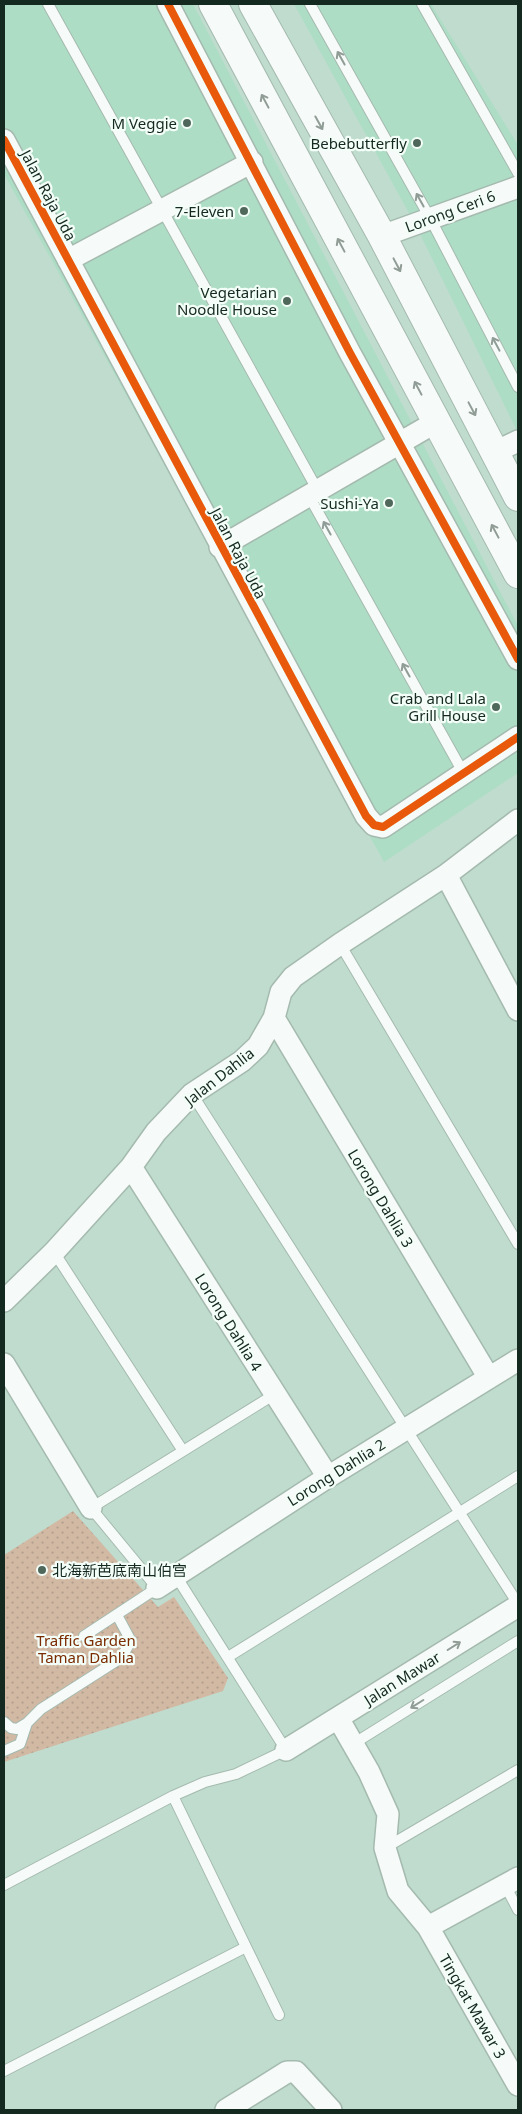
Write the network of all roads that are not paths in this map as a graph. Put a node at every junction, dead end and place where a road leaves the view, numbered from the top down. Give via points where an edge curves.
1 (48, 4) edge
2 (168, 4) edge
3 (213, 4) edge
4 (253, 4) edge
5 (310, 4) edge
6 (422, 4) edge
7 (4, 140) edge
8 (252, 162) junction
9 (518, 173) edge
10 (518, 187) edge
11 (162, 209) junction
12 (430, 218) junction
13 (382, 236) junction
14 (68, 260) junction
15 (518, 387) edge
16 (436, 422) junction
17 (400, 443) junction
18 (506, 446) edge
19 (313, 493) junction
20 (518, 497) edge
21 (220, 547) junction
22 (518, 574) edge
23 (518, 659) edge
24 (518, 737) edge
25 (464, 774) junction
26 (518, 820) edge
27 (446, 875) junction
28 (340, 944) junction
29 (518, 1010) edge
30 (274, 1018) junction
31 (192, 1094) junction
32 (130, 1167) junction
33 (518, 1244) edge
34 (54, 1252) junction
35 (4, 1301) edge
36 (518, 1360) edge
37 (4, 1364) edge
38 (489, 1378) junction
39 (275, 1394) junction
40 (406, 1429) junction
41 (182, 1451) junction
42 (328, 1476) junction
43 (518, 1476) edge
44 (91, 1508) junction
45 (460, 1513) junction
46 (176, 1576) junction
47 (157, 1588) junction
48 (518, 1605) edge
49 (117, 1615) junction
50 (84, 1636) dead end
51 (518, 1641) edge
52 (228, 1657) junction
53 (338, 1718) junction
54 (4, 1722) edge
55 (27, 1723) junction
56 (353, 1744) junction
57 (286, 1750) junction
58 (4, 1751) edge
59 (518, 1770) edge
60 (172, 1796) junction
61 (385, 1848) junction
62 (512, 1881) edge
63 (4, 1885) edge
64 (518, 1910) edge
65 (428, 1927) junction
66 (246, 1948) junction
67 (279, 2015) dead end
68 (4, 2072) edge
69 (518, 2085) edge
70 (226, 2110) edge
71 (331, 2110) edge

1 - 11 lane
2 - 8 street
16 -> 3 main road
4 -> 13 main road
12 -> 5 lane
6 - 9 lane
7 - 14 street, Jalan Raja Uda
8 - 11 street
8 - 17 street
10 - 12 street, Lorong Ceri 6
11 - 14 street
11 - 19 lane
12 - 13 street, Lorong Ceri 6
15 -> 12 lane
13 -> 18 main road
14 - 21 street, Jalan Raja Uda
16 - 17 street
22 -> 16 main road
17 - 19 street
17 - 23 street
18 - 20 main road
19 - 21 street
25 -> 19 lane
21 - 25 street, Jalan Raja Uda via 366,816 374,824 383,827
24 - 25 street, Jalan Raja Uda
26 - 27 street, Jalan Dahlia
27 - 28 street, Jalan Dahlia
27 - 29 street
28 - 30 street, Jalan Dahlia via 293,977 281,992
28 - 33 lane
30 - 31 street, Jalan Dahlia via 258,1046 242,1061
30 - 38 street, Lorong Dahlia 3
31 - 32 street, Jalan Dahlia via 156,1132
31 - 40 lane
32 - 34 street, Jalan Dahlia
32 - 39 street, Lorong Dahlia 4
34 - 35 street, Jalan Dahlia
34 - 41 lane
36 - 38 street, Lorong Dahlia 2
37 - 44 street
38 - 40 street, Lorong Dahlia 2
39 - 41 lane
39 - 42 street, Lorong Dahlia 4
40 - 42 street, Lorong Dahlia 2
40 - 45 lane
41 - 44 lane
42 - 46 street, Lorong Dahlia 2
43 - 45 lane
44 - 47 lane
45 - 48 lane
45 - 52 lane
46 - 47 street, Lorong Dahlia 2
46 - 52 lane
47 - 49 lane
53 -> 48 street, Jalan Mawar
49 - 50 lane
49 - 55 lane via 131,1641 121,1658 41,1709
51 -> 56 lane
52 - 57 lane
53 - 56 street
53 - 57 street, Jalan Mawar
54 - 55 lane via 17,1729
55 - 58 lane via 20,1744
56 - 61 street via 388,1814
57 - 60 lane via 236,1774 205,1782
59 - 61 lane
60 - 63 lane
60 - 66 lane
61 - 65 street, Tingkat Mawar 3 via 398,1891
62 - 64 lane
62 - 65 street
65 - 69 street, Tingkat Mawar 3
66 - 67 lane
66 - 68 lane
70 - 71 street via 287,2072 296,2072

